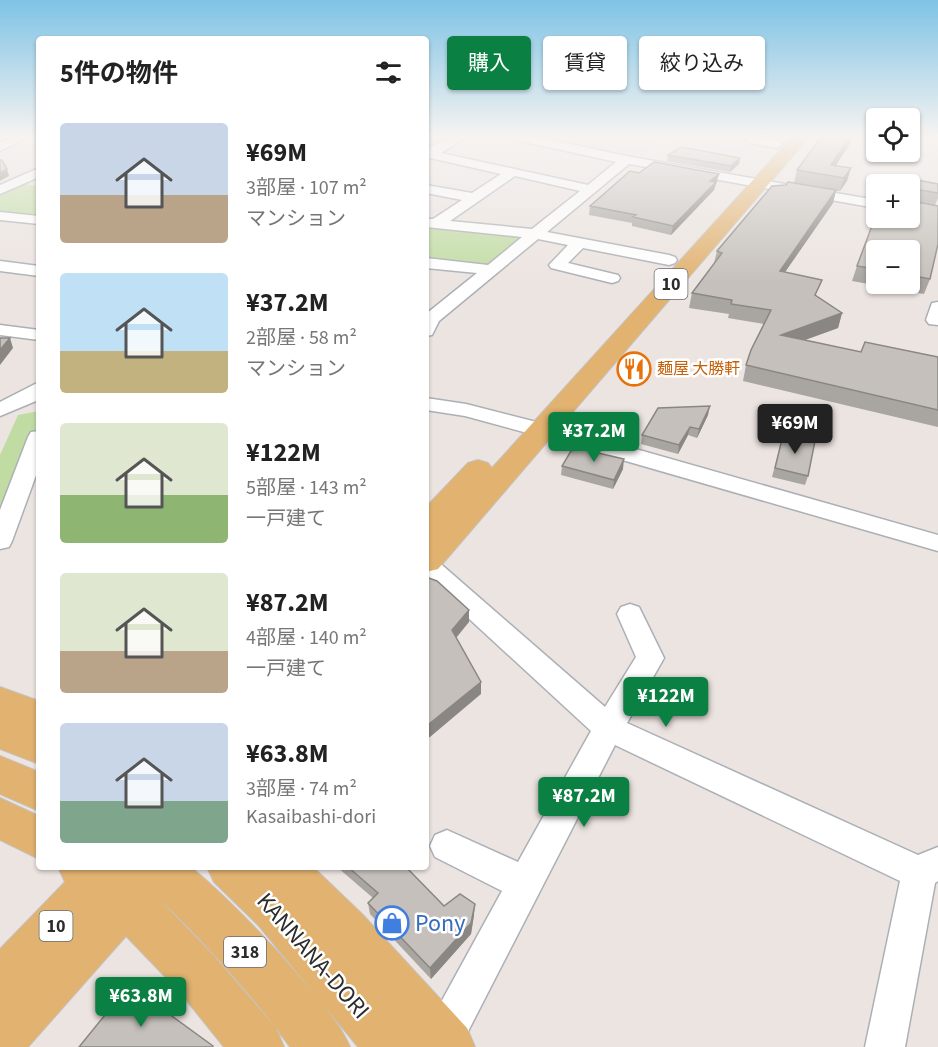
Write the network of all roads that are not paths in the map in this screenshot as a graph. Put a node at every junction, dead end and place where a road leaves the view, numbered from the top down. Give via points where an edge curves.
1 (493, 185) edge
2 (570, 185) edge
3 (594, 185) edge
4 (749, 185) edge
5 (749, 185) edge
6 (762, 185) edge
7 (589, 189) junction
8 (429, 190) edge
9 (474, 198) junction
10 (866, 202) edge
11 (0, 216) edge
12 (36, 220) edge
13 (431, 223) edge
14 (534, 234) junction
15 (579, 243) junction
16 (669, 260) junction
17 (429, 262) edge
18 (0, 266) edge
19 (492, 270) junction
20 (36, 271) edge
21 (612, 278) dead end
22 (938, 307) edge
23 (938, 320) edge
24 (429, 322) edge
25 (0, 330) edge
26 (36, 335) edge
27 (36, 395) edge
28 (0, 401) edge
29 (429, 404) edge
30 (0, 410) edge
31 (530, 427) junction
32 (36, 445) edge
33 (429, 523) edge
34 (0, 541) edge
35 (938, 543) edge
36 (429, 559) edge
37 (429, 566) edge
38 (630, 614) dead end
39 (0, 703) edge
40 (36, 717) edge
41 (608, 728) junction
42 (0, 731) edge
43 (36, 746) edge
44 (0, 774) edge
45 (36, 791) edge
46 (0, 818) edge
47 (36, 836) edge
48 (447, 846) dead end
49 (928, 868) edge
50 (144, 870) edge
51 (160, 870) edge
52 (233, 870) edge
53 (284, 870) edge
54 (104, 879) edge
55 (526, 884) junction
56 (0, 985) edge
57 (0, 1039) edge
58 (445, 1044) edge
59 (257, 1047) edge
60 (323, 1047) edge
61 (392, 1047) edge
62 (885, 1047) edge

1 - 9 street
2 - 7 street
3 - 7 street
4 - 16 main road, 10
5 - 31 main road, 10
6 - 10 street
7 - 14 street
8 - 9 street
9 - 13 street
11 - 12 street
13 - 14 street
14 - 15 street
14 - 19 street
15 - 16 street
15 - 21 street via 557,265
16 - 31 main road, 10
17 - 19 street
18 - 20 street
19 - 24 street
22 - 23 street
25 - 26 street
27 - 28 street
27 - 30 street
29 - 31 street
31 - 33 main road, 10
31 - 35 street
31 - 36 main road, 10
32 - 34 street
37 - 41 street
38 - 41 street via 650,658
39 - 40 main road
41 - 49 street
41 - 55 street
42 - 43 main road
44 - 45 main road
46 - 47 main road
48 - 55 street
49 - 62 street
50 - 54 main road, 10
51 - 60 main road, 318 via 239,945
52 - 61 main road, KANNANA-DORI / 318 via 276,909
53 - 58 main road via 345,931
54 - 56 main road, 10
54 - 57 main road, 10
54 - 59 main road, 318 via 176,950
55 - 58 street

